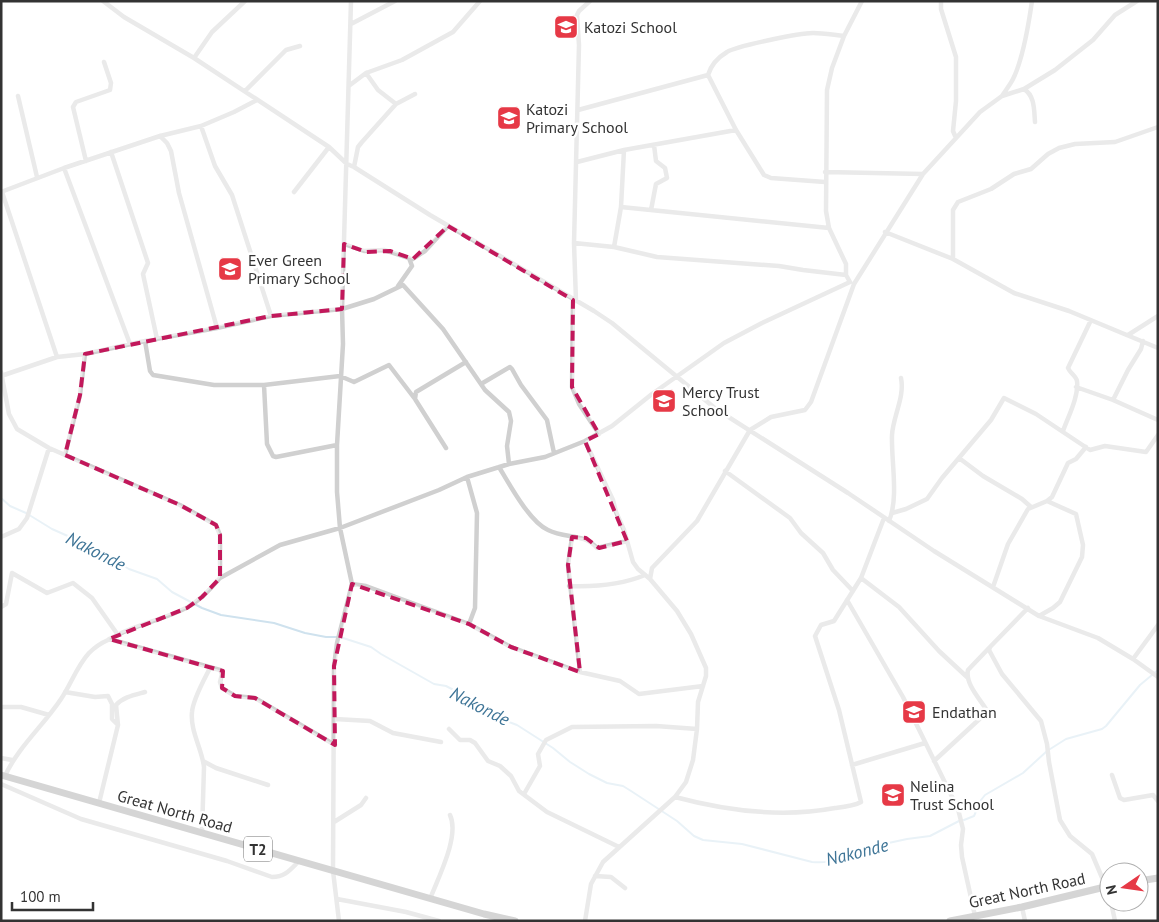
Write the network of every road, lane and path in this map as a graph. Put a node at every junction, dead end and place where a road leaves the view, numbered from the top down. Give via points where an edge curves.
1 (103, 1) edge
2 (245, 1) edge
3 (351, 1) edge
4 (395, 1) edge
5 (480, 1) edge
6 (590, 1) edge
7 (862, 1) edge
8 (941, 1) edge
9 (1032, 1) edge
10 (1137, 1) edge
11 (351, 24) junction
12 (844, 36) junction
13 (300, 46) dead end
14 (194, 58) junction
15 (104, 62) dead end
16 (366, 73) junction
17 (708, 75) junction
18 (350, 85) junction
19 (1024, 89) junction
20 (245, 91) junction
21 (415, 94) dead end
22 (18, 96) dead end
23 (1002, 96) junction
24 (257, 100) junction
25 (396, 104) junction
26 (578, 110) junction
27 (1035, 122) dead end
28 (201, 126) junction
29 (1158, 127) edge
30 (736, 130) junction
31 (160, 136) junction
32 (956, 138) junction
33 (654, 145) junction
34 (329, 147) junction
35 (624, 150) junction
36 (111, 152) junction
37 (86, 160) junction
38 (577, 162) junction
39 (347, 164) junction
40 (354, 167) junction
41 (64, 168) junction
42 (825, 172) junction
43 (923, 174) junction
44 (37, 177) junction
45 (825, 182) junction
46 (2, 192) edge
47 (294, 192) dead end
48 (621, 207) junction
49 (652, 210) junction
50 (448, 226) junction
51 (829, 228) junction
52 (885, 232) junction
53 (574, 243) junction
54 (344, 244) junction
55 (614, 247) junction
56 (952, 259) junction
57 (411, 260) junction
58 (846, 275) junction
59 (852, 283) junction
60 (398, 286) junction
61 (575, 300) junction
62 (342, 309) junction
63 (271, 316) junction
64 (1158, 316) edge
65 (1090, 320) junction
66 (217, 328) junction
67 (1128, 335) junction
68 (157, 339) junction
69 (146, 341) junction
70 (1143, 341) junction
71 (130, 344) junction
72 (1158, 348) edge
73 (84, 354) junction
74 (57, 357) junction
75 (466, 362) junction
76 (2, 375) edge
77 (340, 376) junction
78 (677, 376) junction
79 (901, 378) dead end
80 (481, 384) junction
81 (264, 385) junction
82 (1076, 388) junction
83 (415, 399) junction
84 (1113, 400) junction
85 (1, 410) edge
86 (8, 410) junction
87 (1158, 420) edge
88 (750, 430) junction
89 (1063, 431) junction
90 (599, 434) junction
91 (1158, 435) edge
92 (585, 441) junction
93 (338, 444) junction
94 (1086, 447) junction
95 (49, 448) junction
96 (446, 448) dead end
97 (554, 453) junction
98 (65, 455) junction
99 (959, 458) junction
100 (509, 464) junction
101 (499, 467) junction
102 (725, 472) junction
103 (467, 476) junction
104 (1046, 501) junction
105 (1031, 507) junction
106 (892, 513) junction
107 (887, 520) junction
108 (340, 528) junction
109 (1, 537) edge
110 (572, 537) junction
111 (627, 541) junction
112 (645, 575) junction
113 (220, 578) junction
114 (861, 578) junction
115 (650, 579) junction
116 (352, 584) junction
117 (569, 586) junction
118 (993, 587) junction
119 (853, 590) junction
120 (847, 600) junction
121 (1, 607) edge
122 (1028, 608) junction
123 (1039, 616) junction
124 (469, 624) junction
125 (1158, 625) edge
126 (118, 635) junction
127 (109, 639) junction
128 (989, 648) junction
129 (1133, 659) junction
130 (210, 668) junction
131 (580, 672) junction
132 (968, 677) junction
133 (1158, 678) edge
134 (703, 686) junction
135 (65, 692) junction
136 (145, 692) dead end
137 (1, 707) edge
138 (49, 715) junction
139 (335, 719) junction
140 (118, 725) junction
141 (449, 729) dead end
142 (697, 729) junction
143 (441, 742) dead end
144 (925, 743) junction
145 (335, 745) junction
146 (1, 758) edge
147 (12, 760) junction
148 (203, 761) junction
149 (934, 761) junction
150 (852, 764) junction
151 (3, 775) edge
152 (1112, 775) dead end
153 (1, 784) edge
154 (268, 784) dead end
155 (524, 794) junction
156 (676, 797) junction
157 (366, 798) dead end
158 (1158, 801) edge
159 (99, 803) junction
160 (450, 815) dead end
161 (334, 822) junction
162 (202, 833) junction
163 (619, 847) junction
164 (299, 861) junction
165 (1099, 870) edge
166 (333, 871) junction
167 (595, 876) junction
168 (625, 888) dead end
169 (1099, 891) edge
170 (430, 898) junction
171 (336, 899) junction
172 (1022, 907) junction
173 (975, 916) junction
174 (339, 921) edge
175 (439, 921) edge
176 (515, 921) edge
177 (584, 921) edge
178 (950, 921) edge
179 (1025, 921) edge

1 - 14 street
2 - 14 street via 216,27
3 - 11 street
4 - 11 street
5 - 16 street via 453,32 402,60
6 - 26 street via 577,15
7 - 12 street
8 - 32 street via 956,57 953,128
9 - 23 street via 1016,70
10 - 19 street via 1115,15 1093,40 1073,56
11 - 18 street
12 - 17 street via 810,33 741,46 716,60
12 - 42 street via 828,90
13 - 20 street via 286,50
14 - 20 street
15 - 37 street via 110,90 76,102 73,107
16 - 18 street
16 - 25 street via 378,90
17 - 26 street
17 - 30 street
18 - 39 street
19 - 23 street
19 - 27 street via 1032,98
20 - 24 street
21 - 25 street
22 - 44 street
23 - 32 street via 980,112
24 - 28 street
24 - 34 street
25 - 40 street via 360,145
26 - 38 street
28 - 31 street
28 - 63 street via 215,166 232,196
29 - 56 street via 1115,142 1059,148 1031,169 958,202 953,210
30 - 33 street
30 - 45 street via 768,178
31 - 36 street
31 - 66 street via 171,151 179,193
32 - 43 street
33 - 35 street
33 - 49 street via 656,161 666,168 667,178 656,184
34 - 39 street
34 - 47 street
35 - 38 street
35 - 48 street
36 - 37 street
36 - 68 street via 148,263 142,274
37 - 41 street
38 - 53 street
39 - 40 street
39 - 54 street
40 - 50 street
41 - 44 street
41 - 71 street
42 - 43 street
42 - 45 street
43 - 52 street
44 - 46 street
45 - 51 street
46 - 74 street
48 - 49 street
48 - 55 street
49 - 51 street
50 - 57 street via 422,254
50 - 61 street
51 - 58 street via 846,264
52 - 56 street
52 - 59 street
53 - 55 street
53 - 61 street
54 - 57 street via 366,252 390,251
54 - 62 street
55 - 58 street via 657,257 779,266
56 - 65 street via 1014,292
57 - 60 street via 412,266
58 - 59 street
59 - 78 street via 730,340
59 - 88 street via 808,408 771,417
60 - 62 street via 374,299
60 - 75 street via 406,285
61 - 78 street via 612,322
61 - 90 street via 572,387
62 - 63 street
62 - 77 street
63 - 66 street
64 - 67 street
65 - 67 street
65 - 82 street via 1068,368 1076,379
66 - 68 street
67 - 70 street
68 - 69 street
69 - 71 street
69 - 81 street via 150,371 157,377 214,385
70 - 72 street
70 - 84 street
71 - 73 street
73 - 74 street
73 - 98 street via 80,395
74 - 76 street
75 - 80 street
75 - 83 street via 416,392
76 - 86 street
77 - 81 street
77 - 83 street via 354,382 388,365
77 - 93 street
78 - 88 street via 716,409
78 - 90 street
79 - 106 street via 892,434
80 - 97 street via 511,368 547,420
80 - 100 street via 510,415
81 - 93 street via 267,444 273,456
82 - 84 street
82 - 89 street via 1075,400
83 - 96 street
84 - 87 street
85 - 86 street
86 - 95 street via 17,429
88 - 102 street
88 - 107 street
89 - 94 street
89 - 99 street via 1004,398 991,420
90 - 92 street
91 - 94 street via 1146,452 1105,446 1090,450
92 - 97 street
92 - 111 street via 613,500
93 - 108 street
94 - 104 street via 1076,459 1068,462 1052,497
95 - 98 street
95 - 109 street via 28,515 19,529
97 - 100 street
98 - 113 street via 216,525 220,535
99 - 105 street
99 - 106 street via 927,499
100 - 101 street
101 - 103 street
101 - 110 street via 521,503 542,527
102 - 115 street via 697,521 652,568
102 - 119 street via 790,518
103 - 108 street
103 - 124 street via 477,514 475,608
104 - 105 street
104 - 123 street via 1076,514 1083,551 1062,598
105 - 118 street via 1008,544
106 - 107 street
107 - 114 street
107 - 118 street
108 - 113 street via 280,545
108 - 116 street
110 - 111 street via 586,538 599,548
110 - 117 street
111 - 112 street via 633,562
112 - 115 street
112 - 117 street via 593,587
113 - 126 street via 187,608
114 - 119 street
114 - 132 street via 899,607
115 - 134 street via 677,611 694,641 706,668
116 - 124 street via 366,586
116 - 139 street via 334,666
117 - 131 street
118 - 122 street
119 - 120 street
120 - 144 street
120 - 150 street via 834,621 821,625 814,636 839,710
121 - 126 street via 6,604 12,573 47,593 73,583 92,598
122 - 123 street
122 - 128 street
123 - 129 street via 1098,638
124 - 131 street via 511,647
125 - 129 street
126 - 127 street
127 - 130 street
127 - 135 street via 89,653
128 - 132 street via 968,670
128 - 165 street via 1002,674 1041,720 1060,820 1070,836 1090,851
129 - 133 street
130 - 145 street via 221,672 222,688 235,696 255,698
130 - 148 street via 192,711
131 - 134 street via 620,681 640,695
132 - 149 street via 986,713
134 - 142 street via 698,702
135 - 138 street
135 - 140 street via 108,696 112,704 112,719
136 - 140 street via 117,703
137 - 138 street via 21,707
138 - 147 street
139 - 143 street via 370,721 393,733
139 - 145 street
140 - 159 street
141 - 155 street via 460,740 475,743 488,761 511,776 517,789
142 - 155 street via 572,727 546,740 538,754 540,766
142 - 156 street via 693,760 686,782
144 - 149 street
144 - 150 street
145 - 161 street
146 - 147 street
147 - 151 street
148 - 154 street
148 - 162 street
149 - 173 street via 962,821 961,849
150 - 156 street via 861,804 812,813 751,812
151 - 159 highway, Great North Road / T2
152 - 158 street via 1122,799 1152,795
153 - 164 street via 81,819 272,877 285,875
155 - 163 street via 547,812
156 - 163 street
157 - 161 street
159 - 162 highway, Great North Road / T2
160 - 170 street via 454,826 450,846
161 - 166 street
162 - 164 highway, Great North Road / T2
163 - 167 street via 603,862
164 - 166 highway, Great North Road / T2
166 - 170 highway, Great North Road / T2
166 - 171 street
167 - 168 street via 612,878
167 - 177 street
169 - 172 highway, Great North Road
170 - 176 highway, Great North Road / T2 via 483,917
171 - 174 street
171 - 175 street
172 - 173 highway, Great North Road
172 - 179 street
173 - 178 highway, Great North Road

